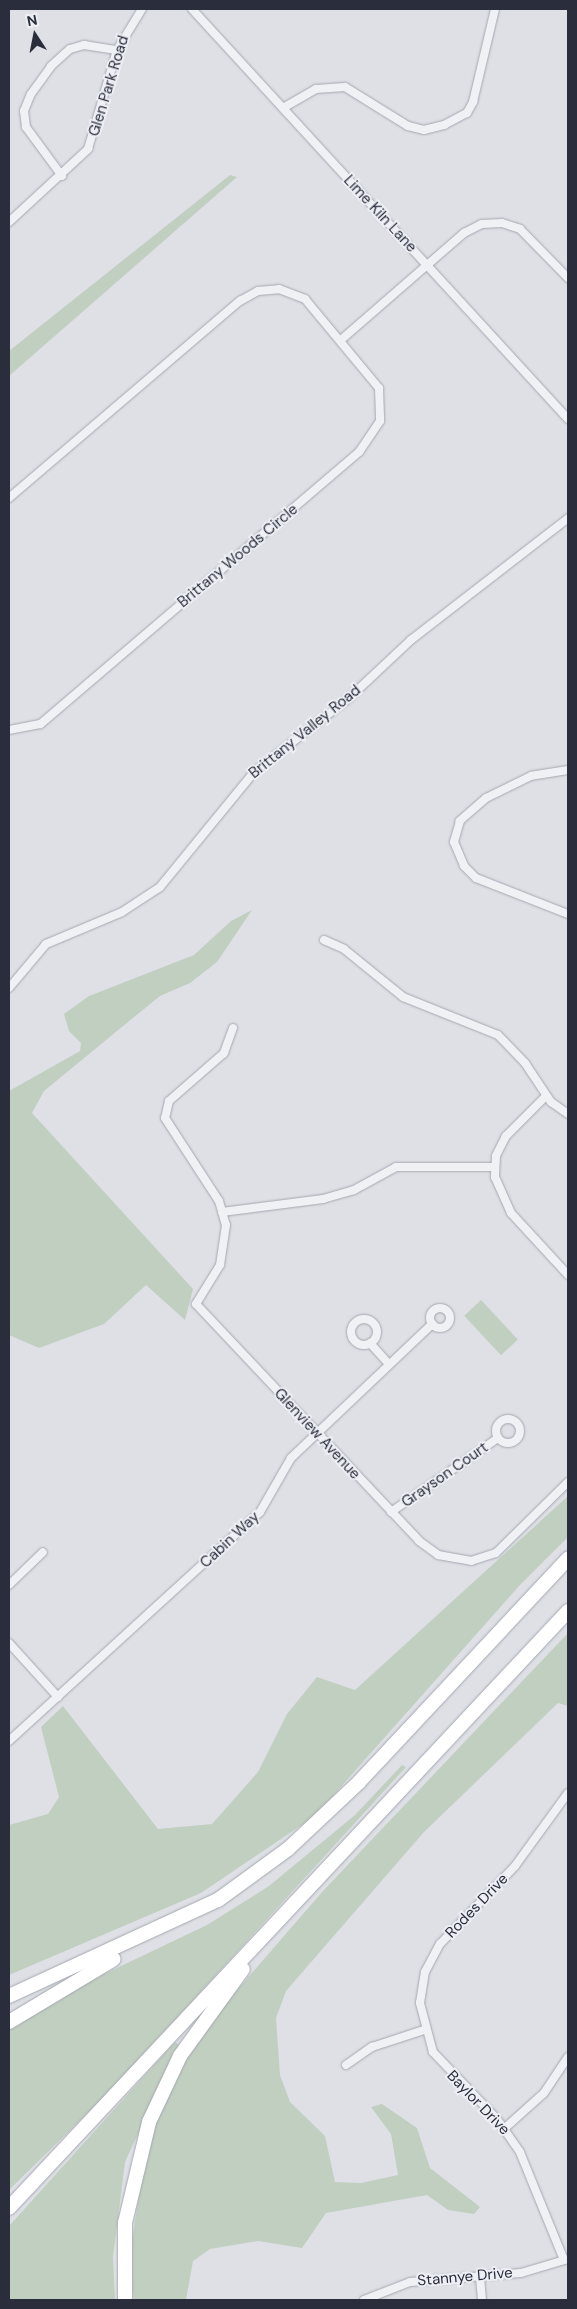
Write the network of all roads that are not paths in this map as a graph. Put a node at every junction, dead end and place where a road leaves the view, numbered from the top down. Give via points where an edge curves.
1 (142, 9) edge
2 (192, 9) edge
3 (495, 9) edge
4 (117, 50) junction
5 (283, 108) junction
6 (62, 176) junction
7 (9, 222) edge
8 (428, 265) junction
9 (568, 278) edge
10 (342, 339) junction
11 (568, 418) edge
12 (9, 498) edge
13 (568, 518) edge
14 (9, 730) edge
15 (568, 770) edge
16 (568, 914) edge
17 (324, 940) dead end
18 (9, 988) edge
19 (233, 1028) dead end
20 (546, 1096) junction
21 (568, 1114) edge
22 (495, 1167) junction
23 (222, 1212) junction
24 (568, 1275) edge
25 (432, 1324) dead end
26 (370, 1343) dead end
27 (389, 1364) junction
28 (317, 1433) junction
29 (498, 1438) dead end
30 (568, 1482) edge
31 (391, 1512) junction
32 (43, 1552) dead end
33 (568, 1559) edge
34 (9, 1585) edge
35 (568, 1611) edge
36 (9, 1643) edge
37 (58, 1697) junction
38 (9, 1741) edge
39 (568, 1793) edge
40 (218, 1900) junction
41 (291, 1908) junction
42 (9, 1996) edge
43 (9, 2022) edge
44 (424, 2030) junction
45 (568, 2057) edge
46 (346, 2065) dead end
47 (505, 2128) junction
48 (9, 2208) edge
49 (566, 2260) edge
50 (480, 2277) junction
51 (125, 2300) edge
52 (364, 2300) edge
53 (482, 2300) edge

1 - 4 street, Glen Park Road
2 - 5 street, Lime Kiln Lane
3 - 5 street via 473,102 467,113 444,125 424,130 408,126 358,90 340,86 304,94
4 - 6 street, Glen Park Road via 95,136 83,157
4 - 6 street via 84,45 70,50 51,66 31,94 24,111 26,127
5 - 8 street, Lime Kiln Lane
6 - 7 street, Glen Park Road
8 - 9 street via 470,229 502,222 525,232
8 - 10 street
8 - 11 street, Lime Kiln Lane
10 - 12 street, Brittany Woods Circle via 295,294 272,289 247,296
10 - 14 street, Brittany Woods Circle via 379,388 382,414 372,439 40,724
13 - 18 street, Brittany Valley Road via 411,640 349,698 254,772 160,887 122,912 46,944
15 - 16 street via 531,776 492,794 466,813 454,839 459,858 476,878
17 - 20 street via 344,949 403,996 498,1035 526,1062
19 - 23 street via 224,1053 169,1101 166,1113 167,1126
20 - 21 street
20 - 22 street via 506,1136
22 - 23 street via 396,1167 354,1190 323,1199
22 - 24 street via 504,1203
23 - 28 street, Glenview Avenue via 223,1255 196,1304
25 - 27 street, Cabin Way
26 - 27 street
27 - 28 street, Cabin Way
28 - 31 street, Glenview Avenue
28 - 37 street, Cabin Way via 291,1458 260,1512
29 - 31 street, Grayson Court
30 - 31 street, Glenview Avenue via 496,1553 470,1561 443,1557 419,1542
32 - 34 street
33 - 40 highway via 330,1811
35 - 41 highway
36 - 37 street
37 - 38 street, Cabin Way
39 - 44 street, Rodes Drive via 515,1866 432,1956 420,1990
40 - 42 highway
40 - 43 highway via 208,1912 100,1966
41 - 48 highway
41 - 51 highway via 201,2024 160,2095 131,2186 123,2262
44 - 46 street via 372,2047
44 - 47 street, Baylor Drive via 441,2064
45 - 47 street via 544,2093
47 - 49 street, Baylor Drive via 527,2165
49 - 50 street, Stannye Drive via 540,2269
50 - 52 street, Stannye Drive via 410,2282
50 - 53 street

